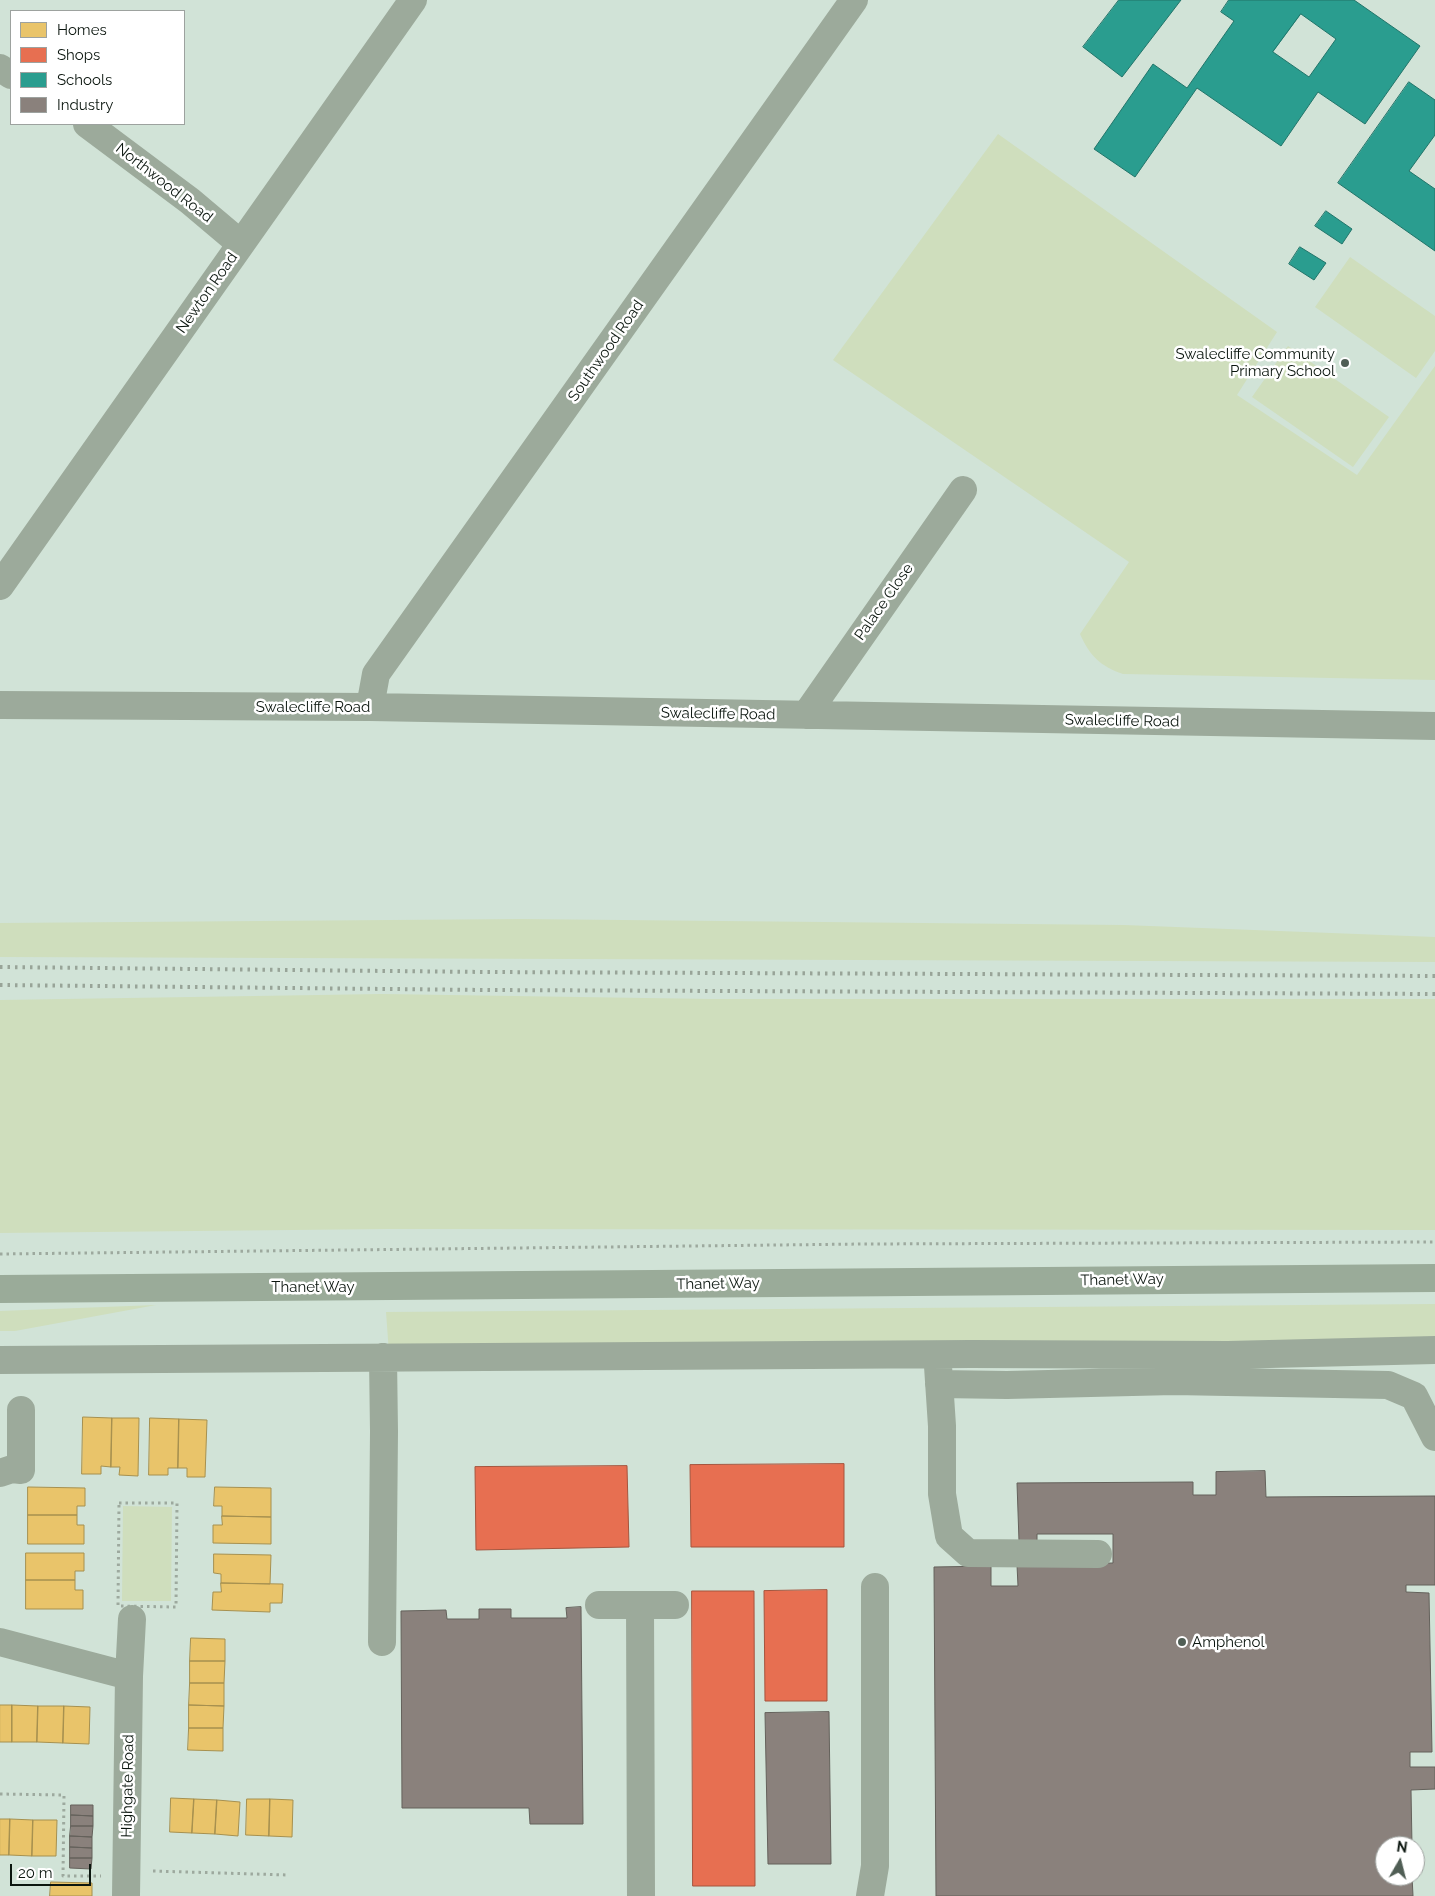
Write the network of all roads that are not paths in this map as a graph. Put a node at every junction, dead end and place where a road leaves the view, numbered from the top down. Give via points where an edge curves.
1 (413, 0) edge
2 (854, 0) edge
3 (88, 125) edge
4 (241, 244) junction
5 (961, 489) dead end
6 (0, 586) edge
7 (0, 705) edge
8 (370, 707) junction
9 (806, 715) junction
10 (1435, 726) edge
11 (1435, 1278) edge
12 (0, 1289) edge
13 (1435, 1350) edge
14 (937, 1355) junction
15 (383, 1357) junction
16 (0, 1360) edge
17 (939, 1384) junction
18 (21, 1410) dead end
19 (1435, 1438) edge
20 (0, 1473) edge
21 (1098, 1554) dead end
22 (875, 1587) dead end
23 (599, 1605) dead end
24 (640, 1605) junction
25 (675, 1605) dead end
26 (132, 1619) dead end
27 (0, 1642) edge
28 (382, 1642) dead end
29 (129, 1676) junction
30 (126, 1881) edge
31 (641, 1896) edge
32 (870, 1896) edge

1 - 4 street, Newton Road
2 - 8 street, Southwood Road via 376,674
3 - 4 street, Northwood Road via 190,201
4 - 6 street, Newton Road
5 - 9 street, Palace Close
7 - 8 street, Swalecliffe Road
8 - 9 street, Swalecliffe Road
9 - 10 street, Swalecliffe Road
11 - 12 main road, Thanet Way
13 - 14 street via 1228,1355
14 - 15 street
14 - 17 street
15 - 16 street
15 - 28 street
17 - 19 street via 1174,1381 1388,1385 1414,1396
17 - 21 street via 942,1494 948,1536 968,1553
18 - 20 street via 21,1470
22 - 32 street via 875,1866
23 - 24 street
24 - 25 street
24 - 31 street
26 - 29 street, Highgate Road
27 - 29 street
29 - 30 street, Highgate Road

